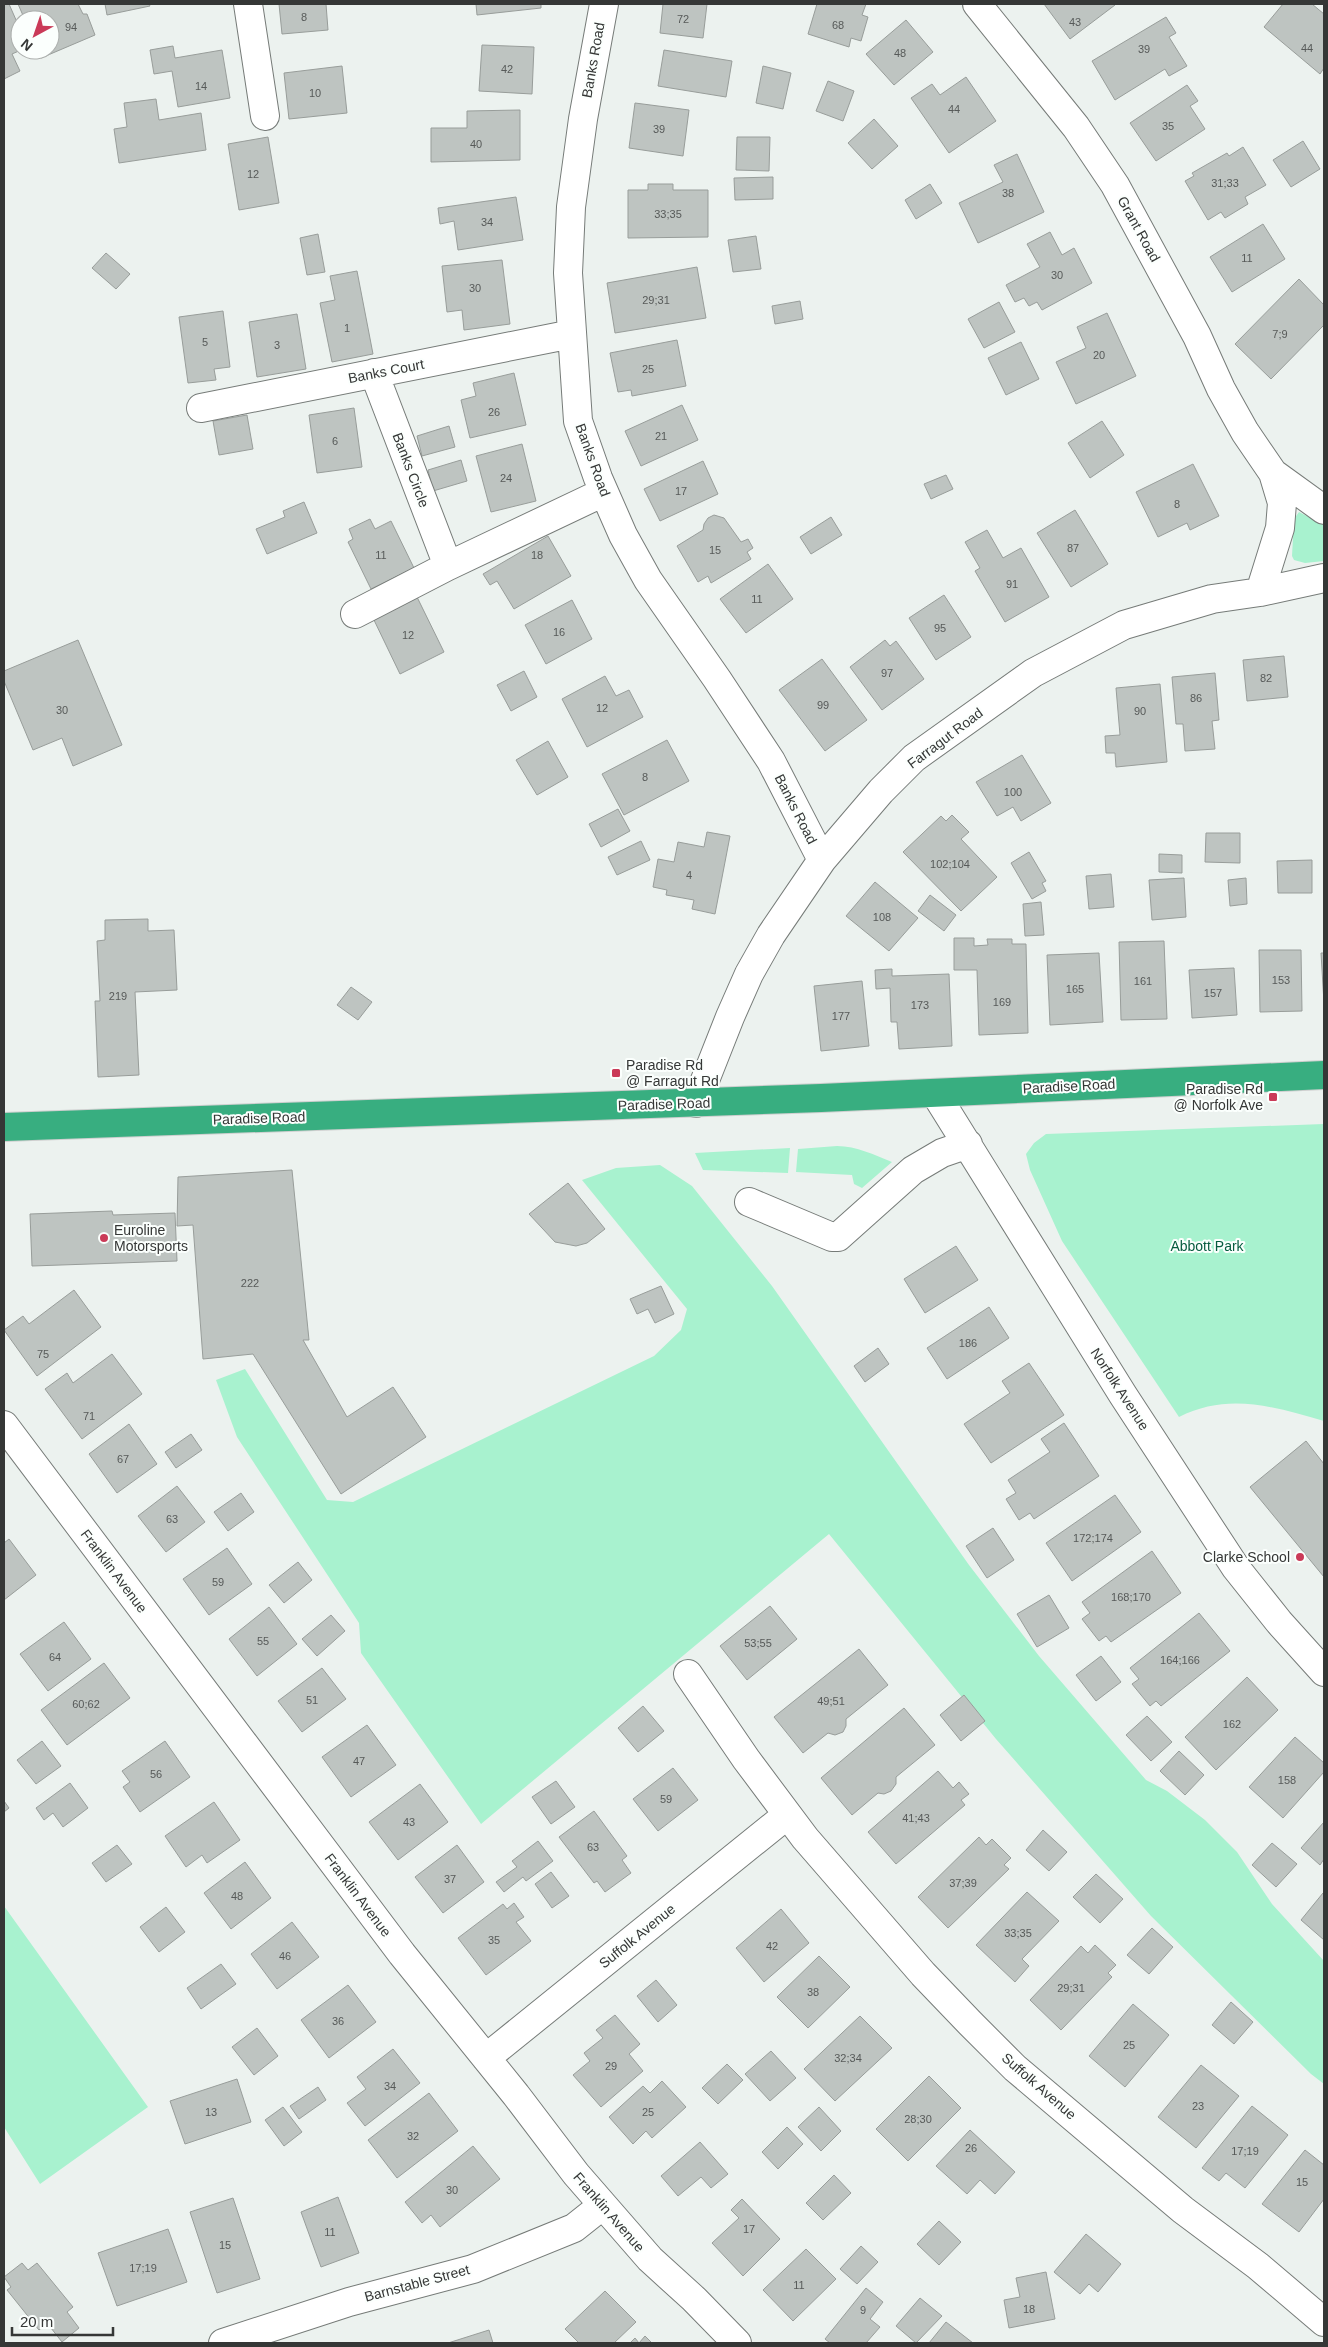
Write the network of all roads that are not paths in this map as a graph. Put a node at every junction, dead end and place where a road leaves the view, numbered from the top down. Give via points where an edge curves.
1 (248, 4) edge
2 (604, 4) edge
3 (977, 4) edge
4 (265, 116) dead end
5 (572, 334) junction
6 (374, 373) junction
7 (201, 408) dead end
8 (1273, 473) junction
9 (604, 492) junction
10 (1324, 510) edge
11 (448, 566) junction
12 (1324, 578) edge
13 (1260, 592) junction
14 (355, 614) dead end
15 (822, 860) junction
16 (1324, 1074) edge
17 (935, 1093) junction
18 (696, 1103) junction
19 (4, 1127) edge
20 (968, 1144) junction
21 (749, 1202) dead end
22 (4, 1425) edge
23 (1324, 1672) edge
24 (688, 1674) dead end
25 (787, 1815) junction
26 (486, 2058) junction
27 (603, 2205) junction
28 (1324, 2322) edge
29 (223, 2343) edge
30 (736, 2343) edge

1 - 4 street
2 - 5 street, Banks Road via 571,207 568,273
3 - 8 street, Grant Road via 1076,127 1115,185 1197,336 1221,389
5 - 6 street, Banks Court
5 - 9 street, Banks Road via 578,421
6 - 7 street, Banks Court
6 - 11 street, Banks Circle
8 - 10 street, Grant Road
8 - 13 street, Grant Road via 1282,503 1280,528
9 - 11 street
9 - 15 street, Banks Road via 648,580 771,761
11 - 14 street
12 - 13 street, Farragut Road
13 - 15 street, Farragut Road via 1212,599 1124,625 1033,674 914,758
15 - 18 street, Farragut Road via 771,935 749,974
16 - 17 highway, Paradise Road
17 - 18 highway, Paradise Road
17 - 20 street, Norfolk Avenue
18 - 19 highway, Paradise Road
20 - 21 street via 942,1153 913,1170 838,1237
20 - 23 street, Norfolk Avenue via 1123,1395 1236,1568
22 - 26 street, Franklin Avenue via 402,1954
24 - 25 street, Suffolk Avenue
25 - 26 street, Suffolk Avenue
25 - 28 street, Suffolk Avenue via 923,1974 1015,2068 1183,2210 1258,2266
26 - 27 street, Franklin Avenue
27 - 29 street, Barnstable Street via 574,2228 473,2269 349,2302
27 - 30 street, Franklin Avenue via 650,2259

